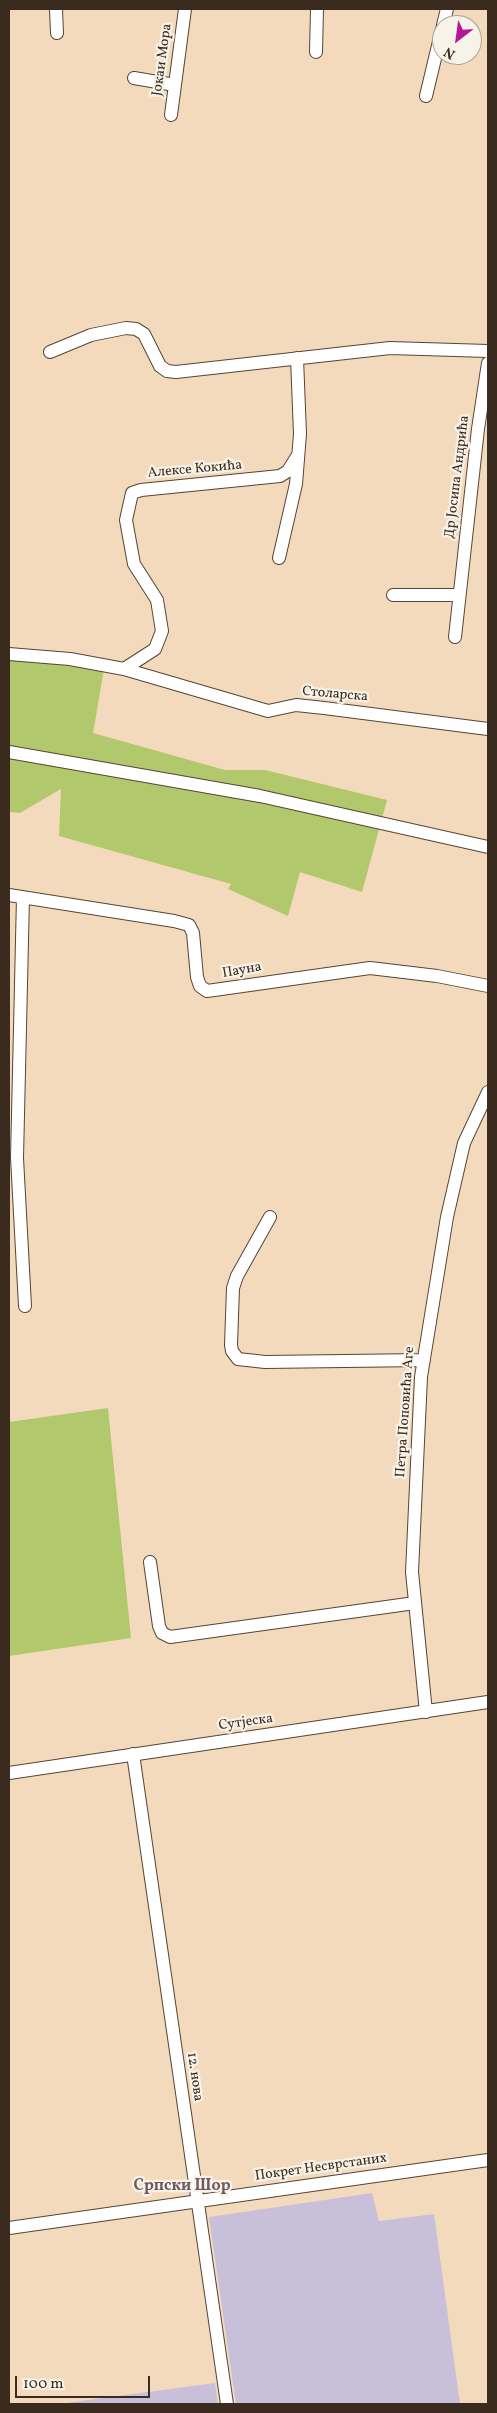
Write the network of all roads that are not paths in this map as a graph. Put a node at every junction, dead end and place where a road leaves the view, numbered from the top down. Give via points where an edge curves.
1 (56, 9) edge
2 (185, 9) edge
3 (317, 9) edge
4 (57, 33) dead end
5 (316, 52) dead end
6 (433, 65) edge
7 (134, 78) dead end
8 (175, 85) junction
9 (426, 96) dead end
10 (171, 115) dead end
11 (488, 351) edge
12 (50, 352) dead end
13 (297, 358) junction
14 (488, 363) edge
15 (298, 455) junction
16 (279, 558) dead end
17 (393, 595) dead end
18 (460, 595) junction
19 (455, 637) dead end
20 (9, 654) edge
21 (124, 669) junction
22 (488, 729) edge
23 (9, 752) edge
24 (488, 847) edge
25 (9, 895) edge
26 (23, 897) junction
27 (488, 986) edge
28 (488, 1092) edge
29 (270, 1217) dead end
30 (25, 1306) dead end
31 (424, 1360) junction
32 (150, 1562) dead end
33 (415, 1602) junction
34 (488, 1702) edge
35 (426, 1712) junction
36 (133, 1754) junction
37 (9, 1773) edge
38 (488, 2160) edge
39 (196, 2200) junction
40 (9, 2228) edge
41 (227, 2404) edge

1 - 4 street
2 - 8 street, Јокаи Мора
3 - 5 street
6 - 9 street
7 - 8 street
8 - 10 street, Јокаи Мора
11 - 13 street via 390,348
12 - 13 street via 91,335 126,328 144,334 155,358 167,371
13 - 15 street via 300,396
14 - 18 street, Др Јосипа Андрића
15 - 16 street via 296,484
15 - 21 street, Алексе Кокића via 288,471 280,476 132,493 126,520 134,564 157,600 162,631 155,649
17 - 18 street
18 - 19 street, Др Јосипа Андрића
20 - 21 street via 70,659
21 - 22 street, Столарска via 268,711 296,706 324,708
23 - 24 street via 260,796
25 - 26 street, Пауна
26 - 27 street, Пауна via 189,925 193,933 200,986 207,991 370,968
26 - 30 street via 17,1158
28 - 31 street, Петра Поповића Аге via 464,1143 447,1217
29 - 31 street via 233,1288 231,1345 238,1359 265,1362
31 - 33 street, Петра Поповића Аге via 412,1572
32 - 33 street via 159,1626 168,1637
33 - 35 street, Петра Поповића Аге
34 - 35 street, Сутјеска
35 - 36 street, Сутјеска
36 - 37 street, Сутјеска
36 - 39 street, 12. нова
38 - 39 street, Покрет Несврстаних
39 - 40 street, Покрет Несврстаних
39 - 41 street, 12. нова

